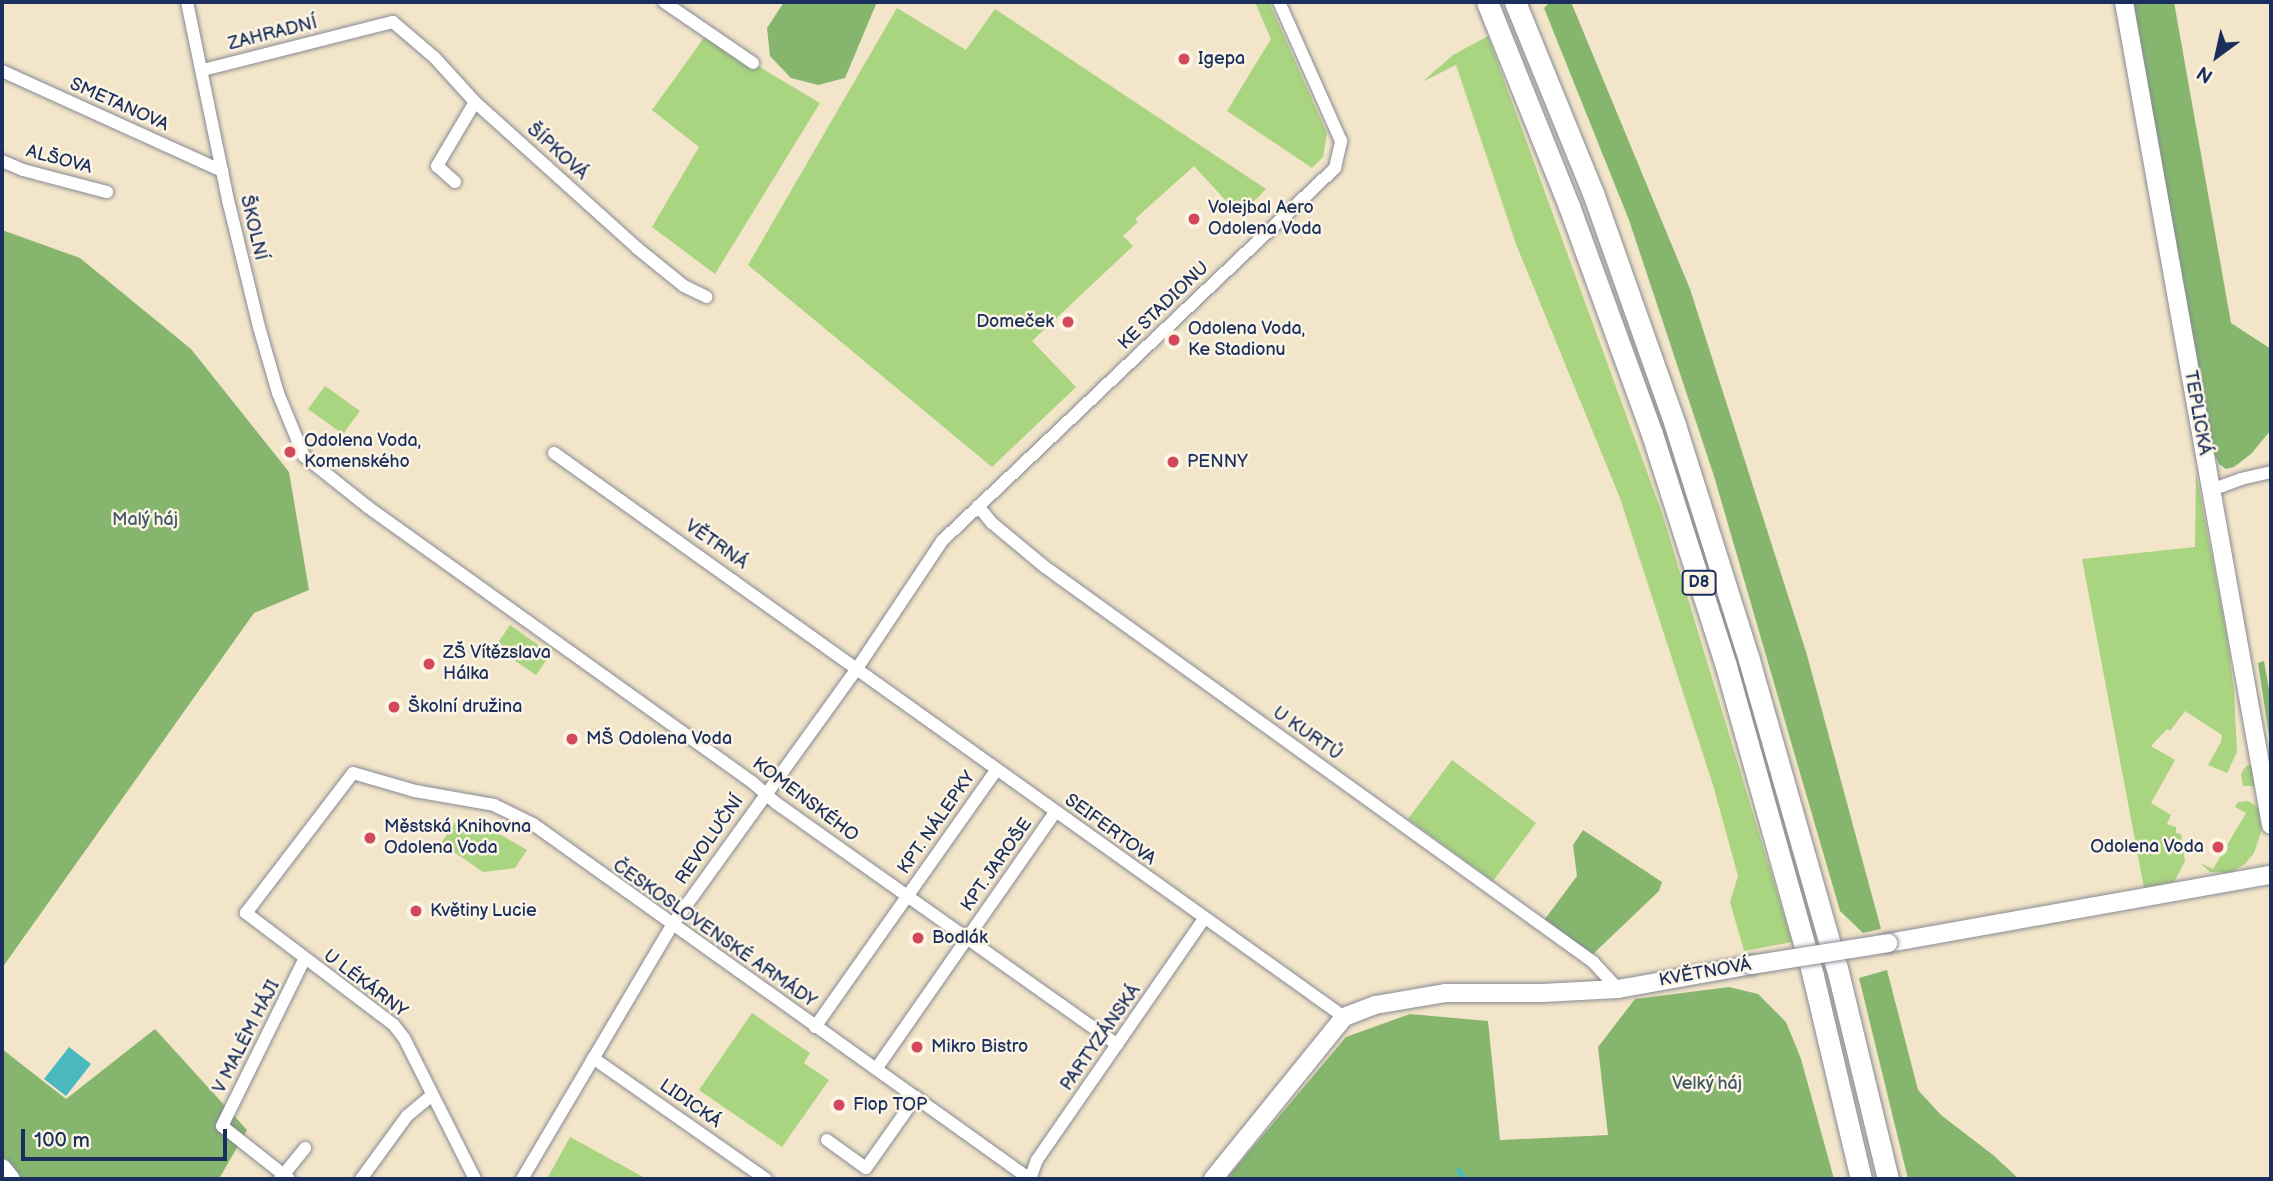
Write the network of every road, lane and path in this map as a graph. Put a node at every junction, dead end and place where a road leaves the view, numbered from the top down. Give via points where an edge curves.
1 (187, 2) edge
2 (664, 2) edge
3 (1279, 2) edge
4 (1487, 2) edge
5 (1515, 2) edge
6 (2124, 2) edge
7 (393, 22) joint
8 (753, 63) dead end
9 (202, 70) junction
10 (2, 71) edge
11 (475, 102) junction
12 (2, 161) edge
13 (222, 171) junction
14 (456, 182) dead end
15 (107, 191) dead end
16 (707, 297) dead end
17 (554, 453) dead end
18 (304, 456) joint
19 (2271, 472) edge
20 (2211, 490) junction
21 (978, 506) junction
22 (856, 670) junction
23 (996, 770) junction
24 (765, 794) junction
25 (1055, 812) junction
26 (2271, 825) edge
27 (2271, 875) edge
28 (908, 896) junction
29 (246, 914) joint
30 (1204, 919) junction
31 (672, 925) junction
32 (967, 939) junction
33 (304, 960) junction
34 (1618, 989) junction
35 (1344, 1017) junction
36 (815, 1027) junction
37 (1117, 1044) junction
38 (593, 1058) junction
39 (876, 1069) junction
40 (431, 1096) junction
41 (916, 1097) junction
42 (827, 1140) dead end
43 (304, 1148) dead end
44 (2, 1168) edge
45 (284, 1178) edge
46 (11, 1179) edge
47 (361, 1179) edge
48 (475, 1179) edge
49 (522, 1179) edge
50 (766, 1179) edge
51 (1030, 1179) edge
52 (1213, 1179) edge
53 (1861, 1179) edge
54 (1888, 1179) edge

1 - 9 street, ŠKOLNÍ
2 - 8 street
3 - 21 street, KE STADIONU via 1341,141 1335,168
4 - 53 highway, D8 via 1569,206 1722,653 1813,976
5 - 54 highway, D8 via 1593,193 1675,425 1749,660 1837,968
6 - 20 street, TEPLICKÁ
7 - 9 street, ZAHRADNÍ
7 - 11 street, ŠÍPKOVÁ via 435,58
9 - 13 street, ŠKOLNÍ
10 - 13 street, SMETANOVA
11 - 14 street via 437,166
11 - 16 street, ŠÍPKOVÁ via 637,248 684,286
12 - 15 street, ALŠOVA
13 - 18 street, ŠKOLNÍ via 259,327 278,393
17 - 22 street, VĚTRNÁ
18 - 24 street, KOMENSKÉHO
19 - 20 street
20 - 26 street, TEPLICKÁ
21 - 22 street, REVOLUČNÍ via 942,541
21 - 34 street, U KURTŮ via 1045,567 1574,948
22 - 23 street, SEIFERTOVA
22 - 24 street, REVOLUČNÍ
23 - 25 street, SEIFERTOVA
23 - 28 street, KPT. NÁLEPKY
24 - 28 street, KOMENSKÉHO
24 - 31 street, REVOLUČNÍ
25 - 30 street, SEIFERTOVA
25 - 32 street, KPT. JAROŠE
27 - 34 street, KVĚTNOVÁ, bridge
28 - 32 street, KOMENSKÉHO
28 - 36 street, KPT. NÁLEPKY
29 - 31 street, ČESKOSLOVENSKÉ ARMÁDY via 354,773 510,811
29 - 33 street, U LÉKÁRNY
30 - 35 street, SEIFERTOVA
30 - 37 street, PARTYZÁNSKÁ
31 - 36 street, ČESKOSLOVENSKÉ ARMÁDY
31 - 38 street, REVOLUČNÍ
32 - 37 street, KOMENSKÉHO
32 - 39 street, KPT. JAROŠE
33 - 40 street, U LÉKÁRNY via 394,1025
33 - 45 street, V MALÉM HÁJI via 222,1126
34 - 35 street, KVĚTNOVÁ via 1445,993 1375,1005
35 - 52 street
36 - 39 street, ČESKOSLOVENSKÉ ARMÁDY
37 - 51 street, PARTYZÁNSKÁ via 1037,1160
38 - 49 street, REVOLUČNÍ
38 - 50 street, LIDICKÁ
39 - 41 street, ČESKOSLOVENSKÉ ARMÁDY
40 - 47 street via 407,1116
40 - 48 street, U LÉKÁRNY
41 - 42 street via 866,1168
41 - 51 street, ČESKOSLOVENSKÉ ARMÁDY
43 - 45 street
44 - 46 street

